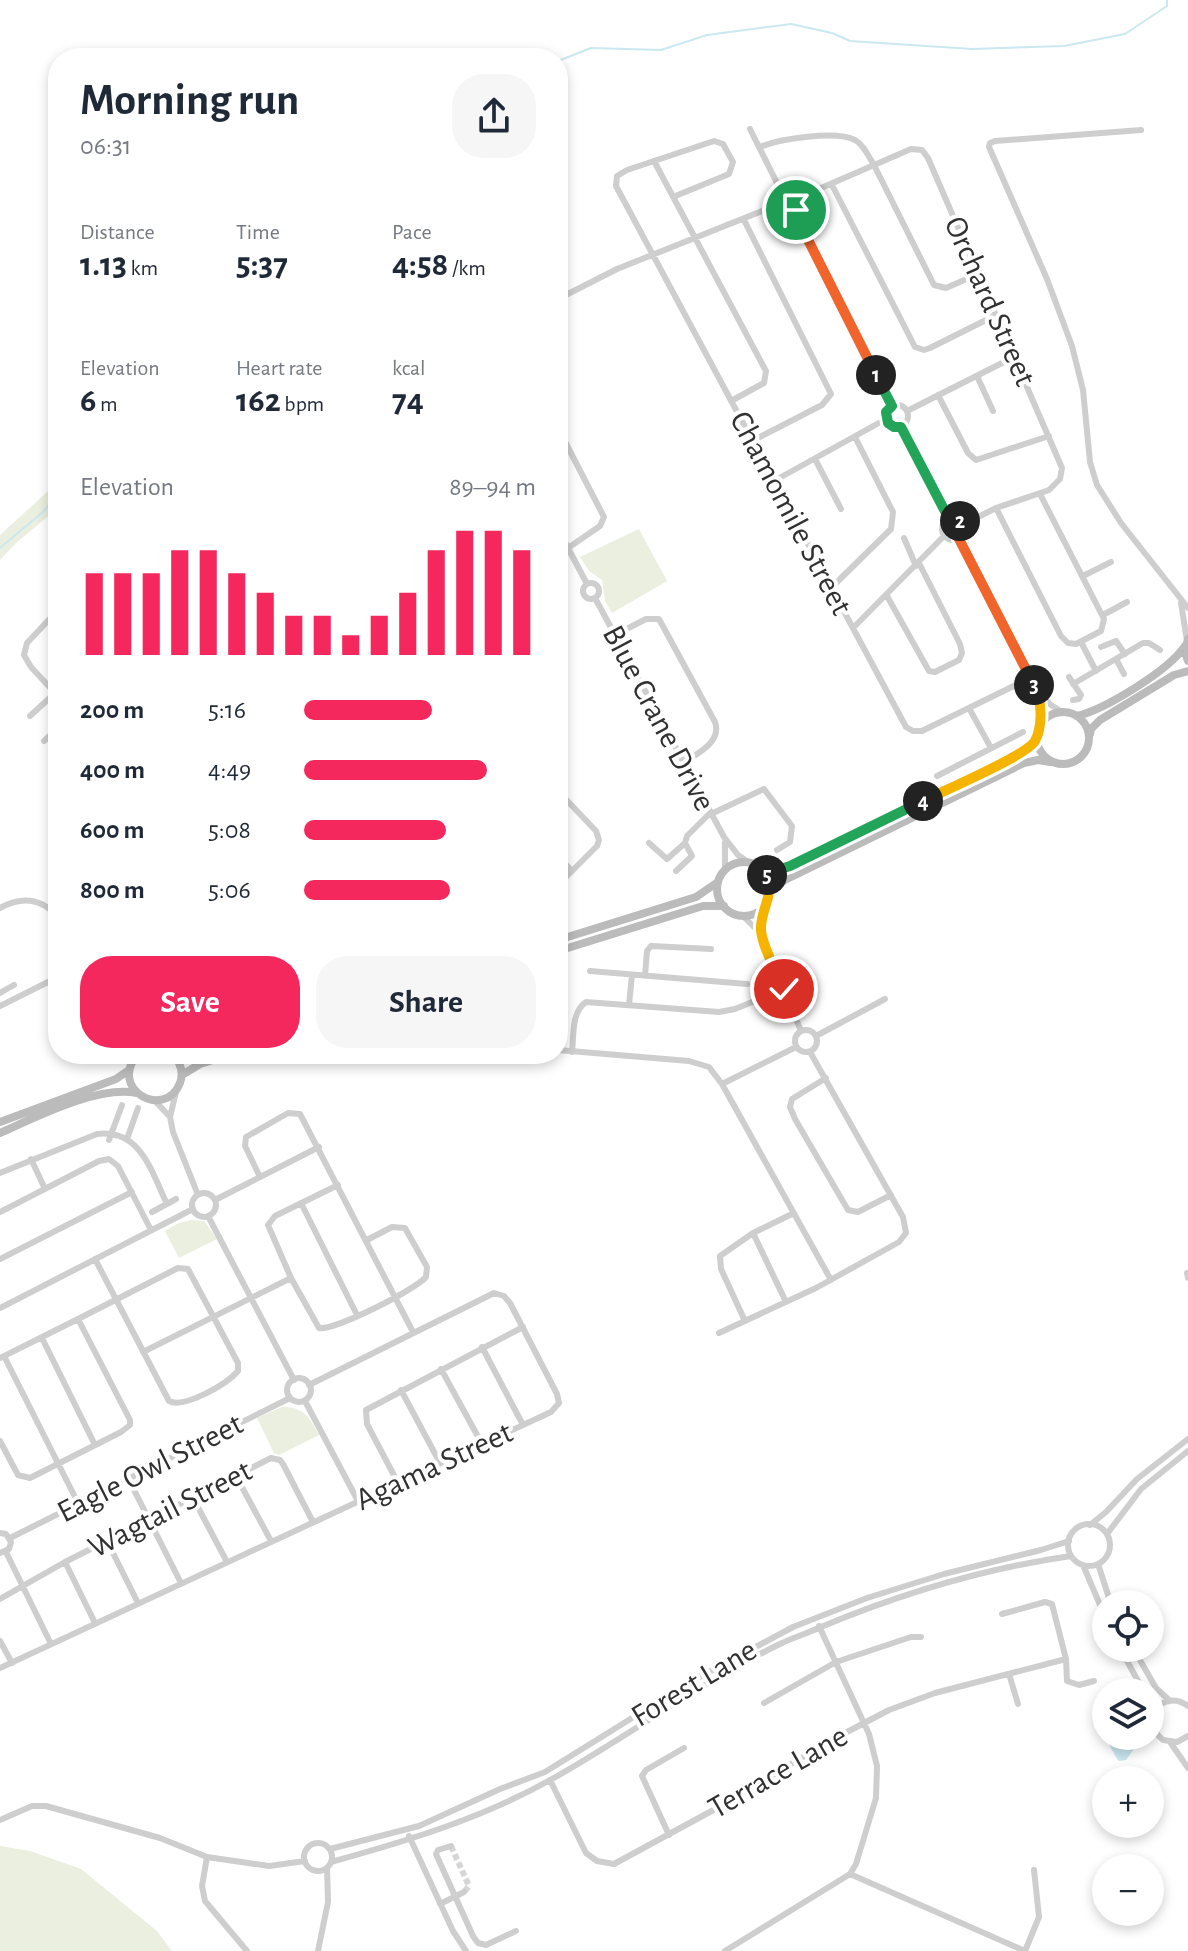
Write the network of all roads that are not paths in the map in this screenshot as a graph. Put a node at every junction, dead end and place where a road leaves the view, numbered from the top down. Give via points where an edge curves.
1 (750, 129) dead end
2 (1141, 130) dead end
3 (760, 147) junction
4 (654, 161) junction
5 (874, 165) junction
6 (832, 185) junction
7 (782, 193) junction
8 (673, 197) junction
9 (798, 198) junction
10 (777, 205) junction
11 (794, 212) junction
12 (744, 220) junction
13 (695, 238) junction
14 (653, 255) junction
15 (978, 274) junction
16 (568, 294) edge
17 (996, 315) junction
18 (1014, 357) junction
19 (977, 376) junction
20 (938, 395) junction
21 (731, 401) junction
22 (892, 406) junction
23 (907, 411) junction
24 (993, 411) dead end
25 (886, 419) junction
26 (901, 427) junction
27 (1049, 436) junction
28 (855, 437) junction
29 (752, 441) junction
30 (568, 447) edge
31 (815, 459) junction
32 (774, 481) junction
33 (1040, 494) junction
34 (996, 508) junction
35 (841, 509) dead end
36 (949, 519) junction
37 (964, 524) junction
38 (944, 536) junction
39 (904, 538) dead end
40 (959, 539) junction
41 (568, 544) edge
42 (568, 549) edge
43 (1111, 562) dead end
44 (918, 564) junction
45 (1083, 576) junction
46 (587, 584) junction
47 (831, 588) junction
48 (887, 596) junction
49 (595, 598) junction
50 (1180, 599) junction
51 (1127, 602) dead end
52 (1188, 608) edge
53 (1103, 615) junction
54 (48, 621) edge
55 (853, 628) junction
56 (615, 635) junction
57 (1081, 642) junction
58 (1187, 642) edge
59 (1101, 647) dead end
60 (1160, 650) dead end
61 (1125, 654) junction
62 (1116, 659) junction
63 (1188, 661) edge
64 (1096, 671) junction
65 (1188, 671) edge
66 (1124, 674) dead end
67 (1069, 677) dead end
68 (1030, 678) junction
69 (48, 683) edge
70 (1073, 684) junction
71 (1038, 692) junction
72 (48, 699) edge
73 (1073, 700) dead end
74 (969, 708) junction
75 (1062, 712) junction
76 (30, 716) dead end
77 (1077, 716) junction
78 (1040, 724) junction
79 (1023, 732) dead end
80 (48, 737) edge
81 (1089, 739) junction
82 (1036, 740) junction
83 (44, 741) dead end
84 (991, 748) junction
85 (1050, 762) junction
86 (683, 763) junction
87 (937, 776) dead end
88 (568, 802) edge
89 (710, 814) junction
90 (724, 837) junction
91 (649, 843) dead end
92 (685, 843) junction
93 (777, 850) dead end
94 (748, 862) junction
95 (568, 867) edge
96 (762, 868) junction
97 (725, 870) junction
98 (572, 871) junction
99 (676, 871) dead end
100 (568, 875) edge
101 (718, 882) junction
102 (770, 892) junction
103 (765, 905) junction
104 (724, 906) junction
105 (48, 907) edge
106 (0, 908) edge
107 (742, 915) junction
108 (761, 934) junction
109 (568, 937) edge
110 (568, 948) edge
111 (711, 949) dead end
112 (590, 971) dead end
113 (632, 975) junction
114 (645, 976) junction
115 (48, 982) edge
116 (747, 984) dead end
117 (14, 985) dead end
118 (784, 989) junction
119 (0, 993) edge
120 (885, 999) dead end
121 (629, 1005) junction
122 (0, 1006) edge
123 (801, 1031) junction
124 (816, 1036) junction
125 (796, 1047) junction
126 (568, 1051) edge
127 (572, 1052) junction
128 (810, 1052) junction
129 (132, 1064) edge
130 (178, 1064) edge
131 (200, 1064) edge
132 (129, 1070) junction
133 (182, 1075) junction
134 (826, 1078) junction
135 (722, 1084) junction
136 (176, 1090) junction
137 (137, 1093) junction
138 (154, 1100) junction
139 (122, 1105) dead end
140 (138, 1108) dead end
141 (170, 1117) junction
142 (0, 1122) edge
143 (0, 1133) edge
144 (110, 1137) junction
145 (127, 1139) junction
146 (319, 1147) junction
147 (31, 1159) junction
148 (0, 1173) edge
149 (260, 1177) junction
150 (338, 1185) junction
151 (45, 1189) junction
152 (132, 1192) junction
153 (198, 1195) junction
154 (891, 1195) junction
155 (176, 1199) dead end
156 (215, 1200) junction
157 (301, 1203) junction
158 (167, 1204) junction
159 (193, 1209) junction
160 (0, 1212) edge
161 (152, 1212) dead end
162 (794, 1213) junction
163 (208, 1216) junction
164 (151, 1230) junction
165 (753, 1233) junction
166 (367, 1240) junction
167 (0, 1259) edge
168 (95, 1259) junction
169 (291, 1278) junction
170 (831, 1280) junction
171 (395, 1297) junction
172 (253, 1298) junction
173 (116, 1299) junction
174 (786, 1302) junction
175 (0, 1308) edge
176 (357, 1315) junction
177 (213, 1318) junction
178 (78, 1319) junction
179 (745, 1321) junction
180 (523, 1327) junction
181 (413, 1332) junction
182 (719, 1333) dead end
183 (42, 1338) junction
184 (482, 1347) junction
185 (143, 1352) junction
186 (2, 1357) edge
187 (441, 1369) junction
188 (294, 1380) junction
189 (309, 1385) junction
190 (401, 1390) junction
191 (290, 1398) junction
192 (305, 1401) junction
193 (523, 1425) junction
194 (1188, 1439) edge
195 (0, 1441) edge
196 (482, 1444) junction
197 (95, 1445) junction
198 (1188, 1451) edge
199 (440, 1463) junction
200 (58, 1464) junction
201 (236, 1476) junction
202 (128, 1478) junction
203 (398, 1483) junction
204 (193, 1498) junction
205 (358, 1501) junction
206 (78, 1503) junction
207 (150, 1519) junction
208 (313, 1522) junction
209 (1090, 1525) junction
210 (0, 1533) edge
211 (1107, 1534) junction
212 (10, 1538) junction
213 (107, 1541) junction
214 (271, 1541) junction
215 (1069, 1541) junction
216 (1048, 1548) junction
217 (3, 1552) edge
218 (1071, 1556) junction
219 (1049, 1559) junction
220 (65, 1562) junction
221 (227, 1562) junction
222 (1098, 1564) junction
223 (1083, 1565) junction
224 (181, 1583) junction
225 (22, 1586) junction
226 (1094, 1590) edge
227 (1106, 1590) edge
228 (0, 1599) edge
229 (138, 1603) junction
230 (1002, 1614) dead end
231 (816, 1619) junction
232 (95, 1623) junction
233 (820, 1628) junction
234 (921, 1637) dead end
235 (0, 1641) edge
236 (51, 1644) junction
237 (1066, 1659) junction
238 (836, 1662) junction
239 (1141, 1662) edge
240 (12, 1663) junction
241 (0, 1668) edge
242 (1009, 1674) junction
243 (1092, 1682) edge
244 (1170, 1701) junction
245 (764, 1703) dead end
246 (1018, 1704) dead end
247 (1164, 1704) edge
248 (1188, 1706) edge
249 (863, 1722) junction
250 (1188, 1736) edge
251 (1164, 1739) edge
252 (1170, 1742) junction
253 (684, 1748) dead end
254 (1188, 1768) edge
255 (545, 1772) junction
256 (550, 1781) junction
257 (0, 1820) edge
258 (406, 1830) junction
259 (669, 1835) junction
260 (410, 1839) junction
261 (451, 1846) dead end
262 (330, 1849) junction
263 (207, 1857) junction
264 (305, 1861) junction
265 (329, 1865) junction
266 (314, 1870) junction
267 (1034, 1870) dead end
268 (850, 1874) junction
269 (328, 1892) junction
270 (464, 1892) dead end
271 (454, 1898) junction
272 (440, 1904) junction
273 (516, 1931) dead end
274 (247, 1951) edge
275 (318, 1951) edge
276 (466, 1951) edge
277 (725, 1951) edge
278 (1025, 1951) edge

1 - 3 street
2 - 50 street via 995,141 989,147 1072,346 1097,485
3 - 5 street via 788,139 845,137 861,144
3 - 7 street
4 - 8 street
4 - 8 street via 714,141 726,147 733,162 729,174
4 - 14 street, Chamomile Street via 617,176 617,190
5 - 6 street, Orchard Street
5 - 15 street via 934,285 946,288
5 - 15 street, Orchard Street via 911,149 922,150
6 - 9 street, Orchard Street
6 - 17 street via 915,347 930,348
7 - 9 street
7 - 10 street
8 - 13 street
9 - 11 street
10 - 11 street via 783,213
10 - 12 street
11 - 22 street
12 - 13 street
12 - 29 street via 831,394 822,405
13 - 14 street
13 - 21 street via 766,371 764,383
14 - 16 street
14 - 21 street, Chamomile Street
15 - 17 street, Orchard Street
17 - 18 street, Orchard Street
18 - 19 street
18 - 27 street, Orchard Street
19 - 20 street
19 - 24 street
20 - 23 street
20 - 27 street via 976,460
21 - 29 street, Chamomile Street
22 - 23 street
22 - 25 street
23 - 26 street
25 - 26 street
25 - 28 street
26 - 36 street
27 - 33 street, Orchard Street via 1062,474 1053,488
28 - 31 street
28 - 47 street via 894,524
29 - 32 street, Chamomile Street
30 - 41 street via 604,517 600,526
31 - 32 street
31 - 35 street
32 - 47 street, Chamomile Street
33 - 34 street
33 - 45 street
34 - 37 street
34 - 57 street via 1061,636 1068,643
36 - 37 street
36 - 38 street
37 - 40 street
38 - 40 street
38 - 44 street
39 - 44 street
40 - 68 street
42 - 46 street
43 - 45 street
44 - 48 street
44 - 48 street via 960,644 959,660 929,671
45 - 53 street
46 - 49 street via 585,596
46 - 49 street via 598,587
47 - 55 street, Chamomile Street
48 - 55 street
49 - 56 street, Blue Crane Drive
50 - 52 street
50 - 58 street
51 - 53 street
53 - 57 street via 1101,631
54 - 69 street via 24,649 26,660
55 - 74 street, Chamomile Street via 909,729 922,731
56 - 86 street, Blue Crane Drive
56 - 86 street via 646,619 659,619 712,716 715,737
57 - 64 street
58 - 63 street
58 - 77 street via 1166,667
59 - 61 street via 1116,641
60 - 61 street via 1146,642
61 - 62 street
62 - 64 street
62 - 66 street
64 - 70 street
65 - 81 street via 1100,720
67 - 70 street
68 - 71 street
68 - 74 street, Chamomile Street
70 - 73 street via 1081,697
71 - 75 street
71 - 78 street
72 - 76 street
74 - 84 street
75 - 77 street
75 - 78 street
77 - 81 street
78 - 82 street
79 - 84 street
80 - 83 street
81 - 85 street via 1076,761
82 - 85 street
82 - 96 street via 1020,753 802,861 782,869
84 - 87 street
85 - 102 street via 1024,763
86 - 89 street, Blue Crane Drive
88 - 98 street via 599,837 597,846
89 - 90 street, Blue Crane Drive
89 - 92 street
89 - 93 street via 764,789 792,826 790,842
90 - 94 street, Blue Crane Drive
90 - 97 street, Blue Crane Drive
91 - 92 street via 667,859
92 - 99 street via 692,856
94 - 96 street
94 - 97 street
95 - 98 street
96 - 102 street
97 - 101 street
98 - 100 street
101 - 104 street
101 - 109 street via 696,897
102 - 103 street
103 - 107 street
103 - 108 street
104 - 107 street
104 - 110 street via 703,906
105 - 106 street via 19,900
107 - 108 street
108 - 118 street
111 - 114 street via 651,946
112 - 113 street
113 - 114 street
113 - 121 street
114 - 116 street
115 - 122 street
117 - 119 street
118 - 121 street via 724,1012
118 - 123 street
120 - 124 street
121 - 127 street via 582,1004
123 - 124 street
123 - 125 street
124 - 128 street
125 - 128 street
125 - 135 street
126 - 127 street
127 - 135 street via 696,1062 709,1067
128 - 134 street
129 - 132 street
130 - 133 street
131 - 133 street
132 - 137 street
132 - 142 street
133 - 136 street
134 - 154 street
134 - 154 street via 790,1103 802,1133 848,1210 858,1212
135 - 162 street
136 - 138 street
136 - 141 street
137 - 138 street
137 - 143 street via 97,1096
138 - 141 street
139 - 144 street
140 - 145 street
141 - 153 street
144 - 145 street
144 - 147 street via 97,1134
145 - 158 street via 138,1147
146 - 149 street
146 - 149 street via 305,1118 288,1113 246,1137
146 - 150 street
147 - 148 street
147 - 151 street
149 - 156 street
150 - 157 street
150 - 166 street
151 - 152 street via 104,1159 114,1162
151 - 160 street
152 - 164 street
152 - 167 street
153 - 156 street via 210,1194
153 - 159 street
154 - 170 street via 906,1222 906,1233
155 - 158 street
156 - 163 street
157 - 169 street via 268,1225
157 - 176 street
158 - 161 street
159 - 163 street
159 - 164 street
162 - 165 street
162 - 170 street
163 - 172 street
164 - 168 street
165 - 174 street
165 - 179 street via 719,1260
166 - 171 street
166 - 171 street via 392,1227 405,1228 427,1267 423,1281
168 - 173 street
168 - 175 street
169 - 172 street
169 - 176 street via 319,1328
170 - 174 street
171 - 176 street
171 - 181 street
172 - 177 street
172 - 188 street
173 - 177 street via 183,1267 192,1273
173 - 178 street
173 - 185 street
174 - 179 street
177 - 185 street
177 - 185 street via 238,1371 184,1403 174,1404 165,1396
178 - 183 street
178 - 197 street via 130,1420 127,1429
179 - 182 street
180 - 181 street, Agama Street via 507,1299 494,1293
180 - 184 street
180 - 193 street, Agama Street via 559,1400 554,1410
181 - 189 street, Agama Street
183 - 186 street
183 - 197 street
184 - 187 street
184 - 193 street
186 - 200 street
187 - 190 street
187 - 196 street
188 - 189 street
188 - 191 street via 287,1389
189 - 192 street
190 - 199 street
190 - 203 street via 369,1406 365,1414
191 - 192 street
191 - 202 street, Eagle Owl Street
192 - 205 street
193 - 196 street, Agama Street
194 - 209 street
195 - 200 street via 21,1478
196 - 199 street, Agama Street
197 - 200 street
198 - 211 street via 1141,1489
199 - 203 street, Agama Street
200 - 206 street
201 - 204 street, Wagtail Street
201 - 208 street, Wagtail Street via 267,1459 280,1460
201 - 214 street
202 - 206 street, Eagle Owl Street
202 - 207 street
203 - 205 street, Agama Street
204 - 207 street, Wagtail Street
204 - 221 street
205 - 208 street, Agama Street
206 - 212 street, Eagle Owl Street
207 - 213 street, Wagtail Street
207 - 224 street
208 - 214 street, Agama Street
209 - 211 street
209 - 215 street via 1076,1529
210 - 212 street
211 - 222 street via 1109,1551
212 - 217 street via 11,1546
213 - 220 street, Wagtail Street
213 - 229 street
214 - 221 street, Agama Street
215 - 216 street, Forest Lane
215 - 218 street
216 - 219 street
216 - 231 street, Forest Lane via 944,1574
217 - 225 street
218 - 219 street, Forest Lane
218 - 223 street
219 - 233 street, Forest Lane via 937,1586
220 - 225 street, Wagtail Street
220 - 232 street
221 - 224 street, Agama Street
222 - 223 street
222 - 227 street
223 - 226 street
224 - 229 street, Agama Street
225 - 228 street, Wagtail Street
225 - 236 street
229 - 232 street, Agama Street
230 - 237 street via 1052,1604
231 - 233 street
231 - 255 street, Forest Lane via 732,1658
232 - 236 street, Agama Street
233 - 238 street
233 - 256 street, Forest Lane via 706,1683
234 - 238 street
235 - 240 street
236 - 240 street, Agama Street
237 - 242 street, Terrace Lane
237 - 243 street via 1067,1681
238 - 245 street
238 - 249 street
239 - 244 street
240 - 241 street, Agama Street
242 - 246 street
242 - 249 street, Terrace Lane via 915,1699
244 - 247 street
244 - 248 street
249 - 259 street, Terrace Lane
249 - 268 street via 878,1783
250 - 252 street
251 - 252 street
252 - 254 street
253 - 259 street via 642,1776
255 - 256 street, Terrace Lane
255 - 258 street, Forest Lane
256 - 259 street, Terrace Lane via 586,1853 597,1861 621,1862
256 - 260 street, Forest Lane via 476,1816
257 - 263 street via 32,1806 46,1806
258 - 260 street
258 - 262 street, Forest Lane
260 - 265 street, Forest Lane
260 - 272 street
261 - 271 street via 436,1854
262 - 264 street via 312,1845
262 - 265 street
263 - 264 street via 269,1866
263 - 274 street via 205,1901
264 - 266 street
265 - 266 street
265 - 269 street
266 - 269 street
267 - 278 street via 1039,1917
268 - 277 street
268 - 278 street
269 - 275 street
270 - 271 street
271 - 272 street
271 - 273 street via 482,1945
272 - 276 street

